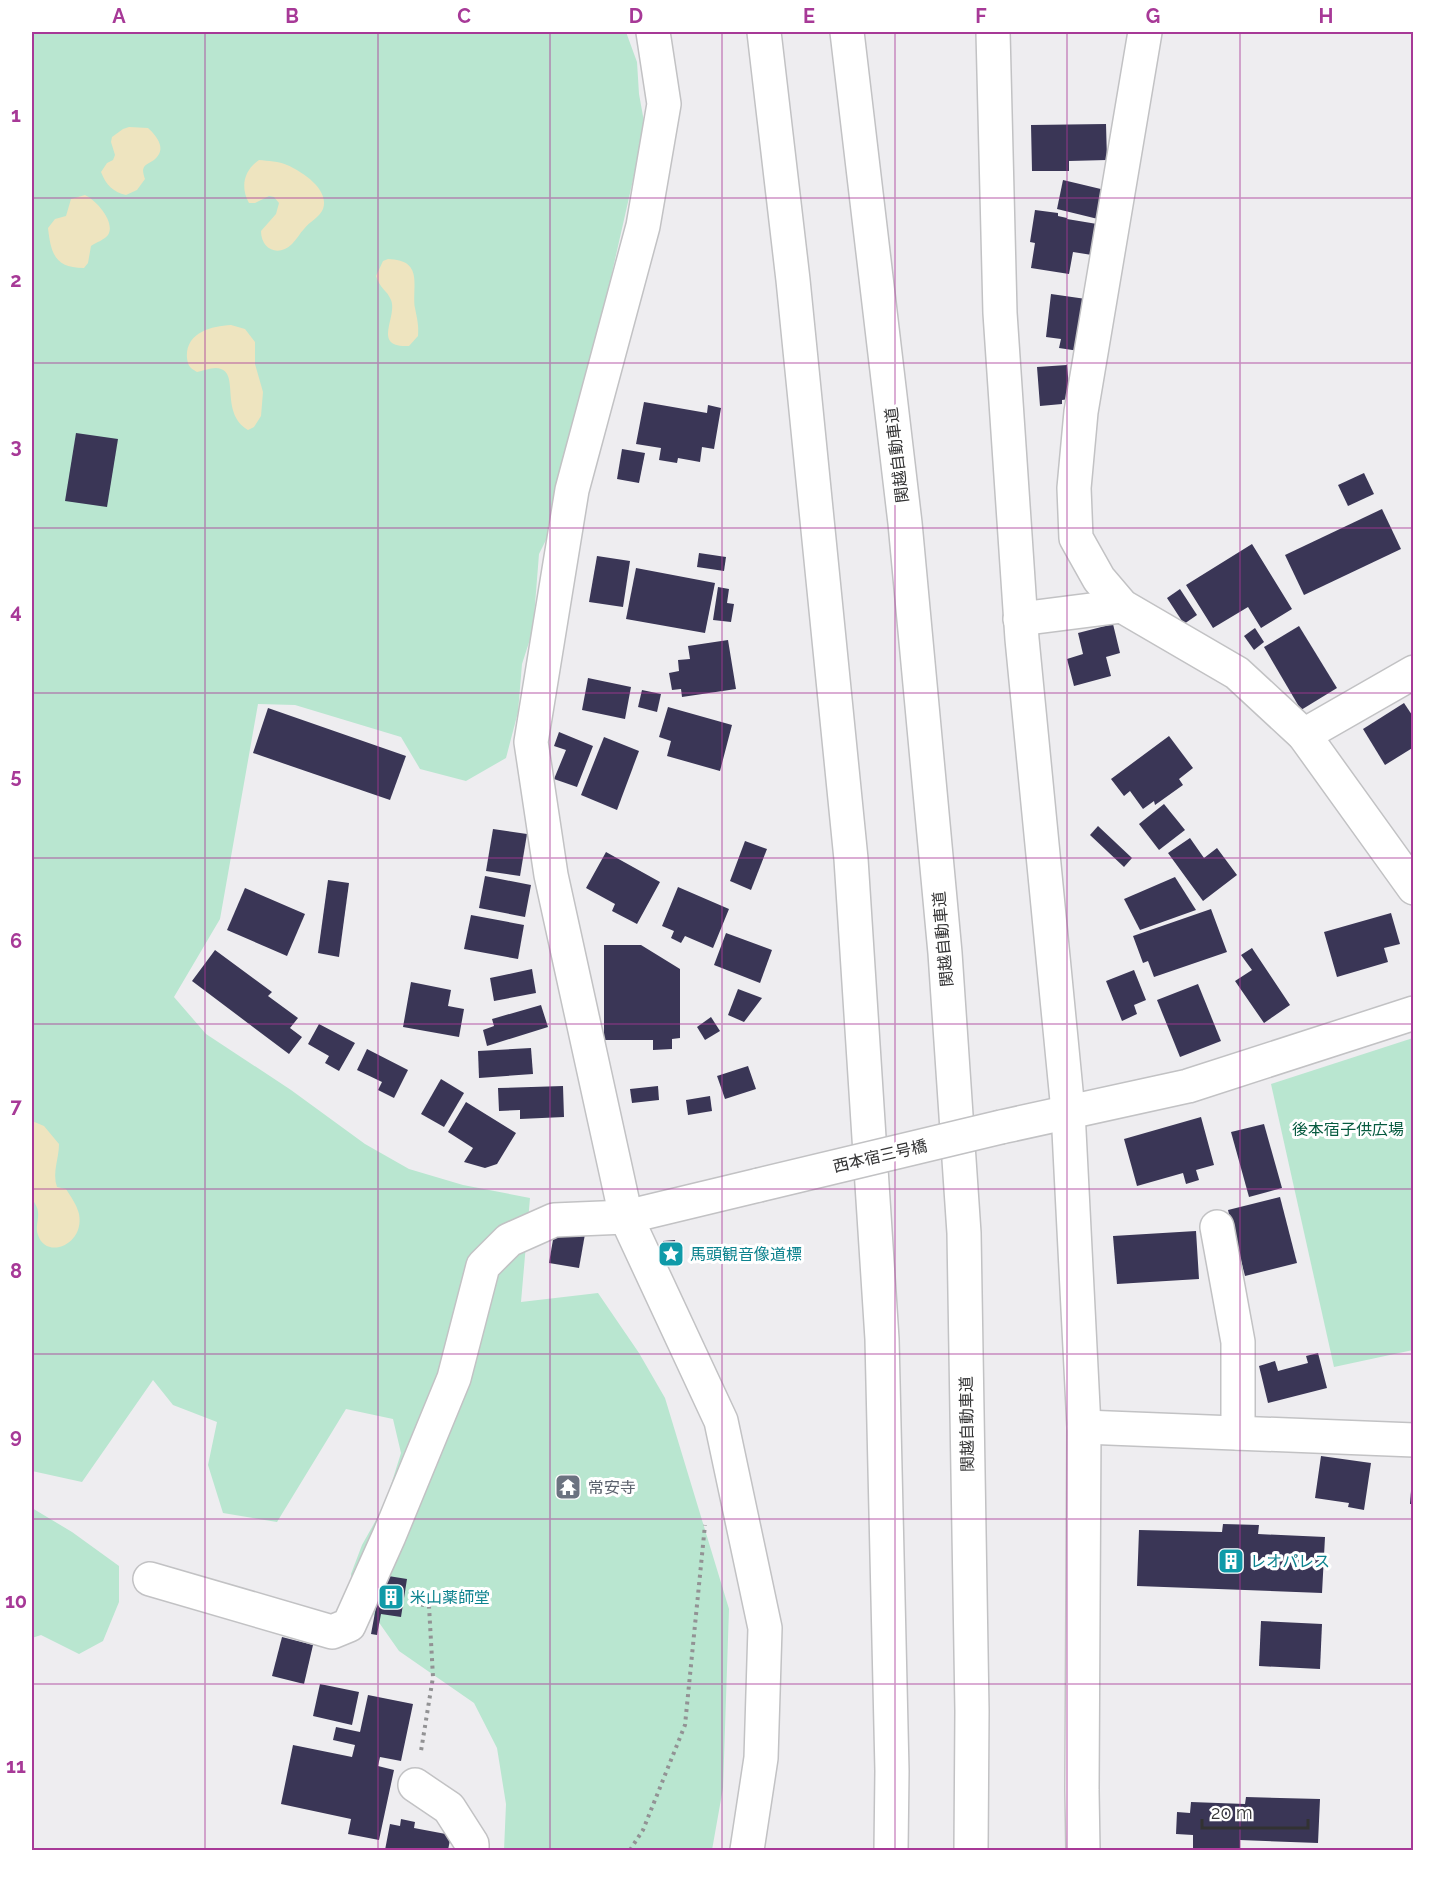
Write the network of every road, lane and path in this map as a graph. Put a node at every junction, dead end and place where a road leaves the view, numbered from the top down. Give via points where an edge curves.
1 (653, 32) edge
2 (764, 32) edge
3 (847, 32) edge
4 (993, 32) edge
5 (1145, 32) edge
6 (1122, 606) junction
7 (1020, 619) junction
8 (1413, 672) edge
9 (1304, 735) junction
10 (1413, 888) edge
11 (1413, 1013) edge
12 (1068, 1111) junction
13 (626, 1217) junction
14 (1217, 1227) dead end
15 (1084, 1427) junction
16 (1238, 1433) junction
17 (1413, 1440) edge
18 (707, 1515) dead end
19 (150, 1579) dead end
20 (414, 1603) dead end
21 (415, 1785) joint
22 (472, 1851) edge
23 (630, 1851) edge
24 (747, 1851) edge
25 (891, 1851) edge
26 (971, 1851) edge
27 (1083, 1851) edge

1 - 13 main road via 664,104 643,226 572,490 531,742 550,876
2 - 25 main road via 794,280 851,859 882,1339
3 - 26 main road, 関越自動車道 via 905,523 948,988 964,1233
4 - 7 main road via 1000,313
5 - 6 main road via 1080,412 1074,488 1076,538 1099,579
6 - 7 main road
6 - 9 main road via 1237,673
7 - 12 main road
8 - 9 main road
9 - 10 main road
11 - 12 main road, 西本宿三号橋 via 1188,1086
12 - 13 main road, 西本宿三号橋, bridge
12 - 15 main road
13 - 19 main road, 西本宿三号橋 via 554,1220 508,1240 483,1266 454,1378 349,1625 332,1632
13 - 24 main road via 721,1421 765,1628 761,1758
14 - 16 main road via 1238,1342
15 - 16 main road
15 - 27 main road
16 - 17 main road
18 - 23 path via 685,1725 644,1830
20 - 21 path via 429,1606 434,1677
21 - 22 main road via 449,1808 472,1844

